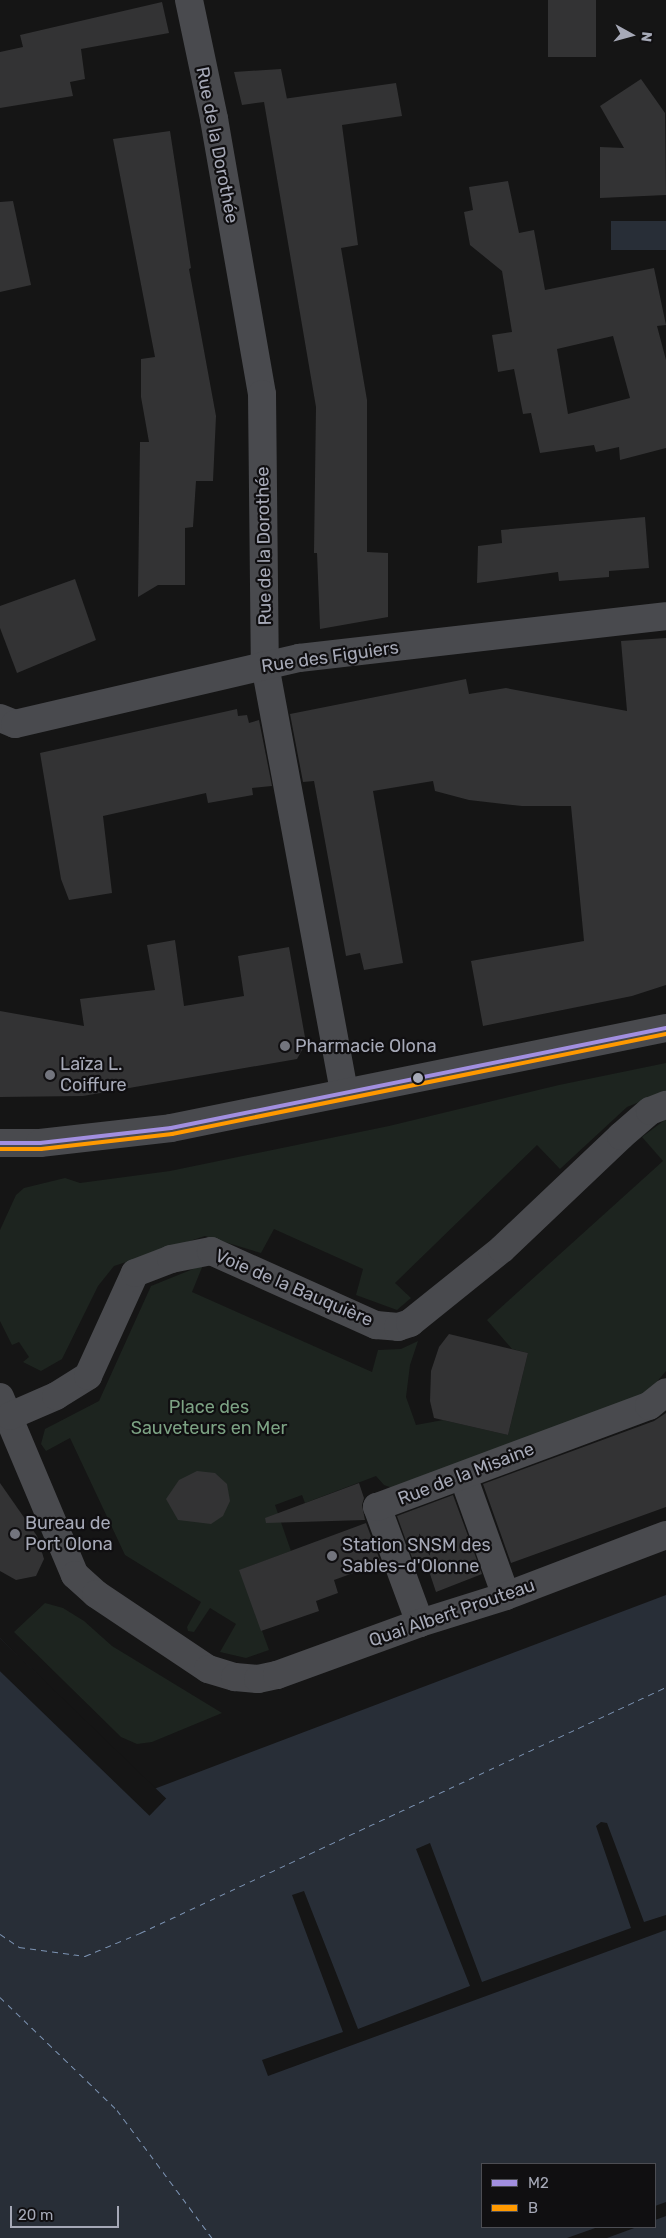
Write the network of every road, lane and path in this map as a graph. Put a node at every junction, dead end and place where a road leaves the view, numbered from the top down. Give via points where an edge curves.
1 (189, 0) edge
2 (666, 616) edge
3 (265, 665) junction
4 (0, 718) edge
5 (666, 1028) edge
6 (344, 1091) junction
7 (666, 1105) edge
8 (0, 1144) edge
9 (666, 1392) edge
10 (5, 1407) edge
11 (463, 1476) junction
12 (666, 1535) edge
13 (506, 1596) junction
14 (420, 1622) junction

1 - 3 street, Rue de la Dorothée via 214,119 262,394
2 - 3 street, Rue des Figuiers via 299,658
3 - 4 street, Rue des Figuiers via 15,724
3 - 6 street, Rue de la Dorothée
5 - 6 street
6 - 8 street via 171,1128
7 - 10 street, Voie de la Bauquière via 650,1111 502,1250 410,1323 398,1327 376,1325 211,1251 171,1259 135,1273 88,1376 56,1396
9 - 11 street, Rue de la Misaine via 649,1406
10 - 14 street, Quai Albert Prouteau via 76,1575 96,1594 208,1669 235,1677 258,1679 277,1675
11 - 13 street
11 - 14 street, Rue de la Misaine via 377,1508
12 - 13 street, Quai Albert Prouteau
13 - 14 street, Quai Albert Prouteau

